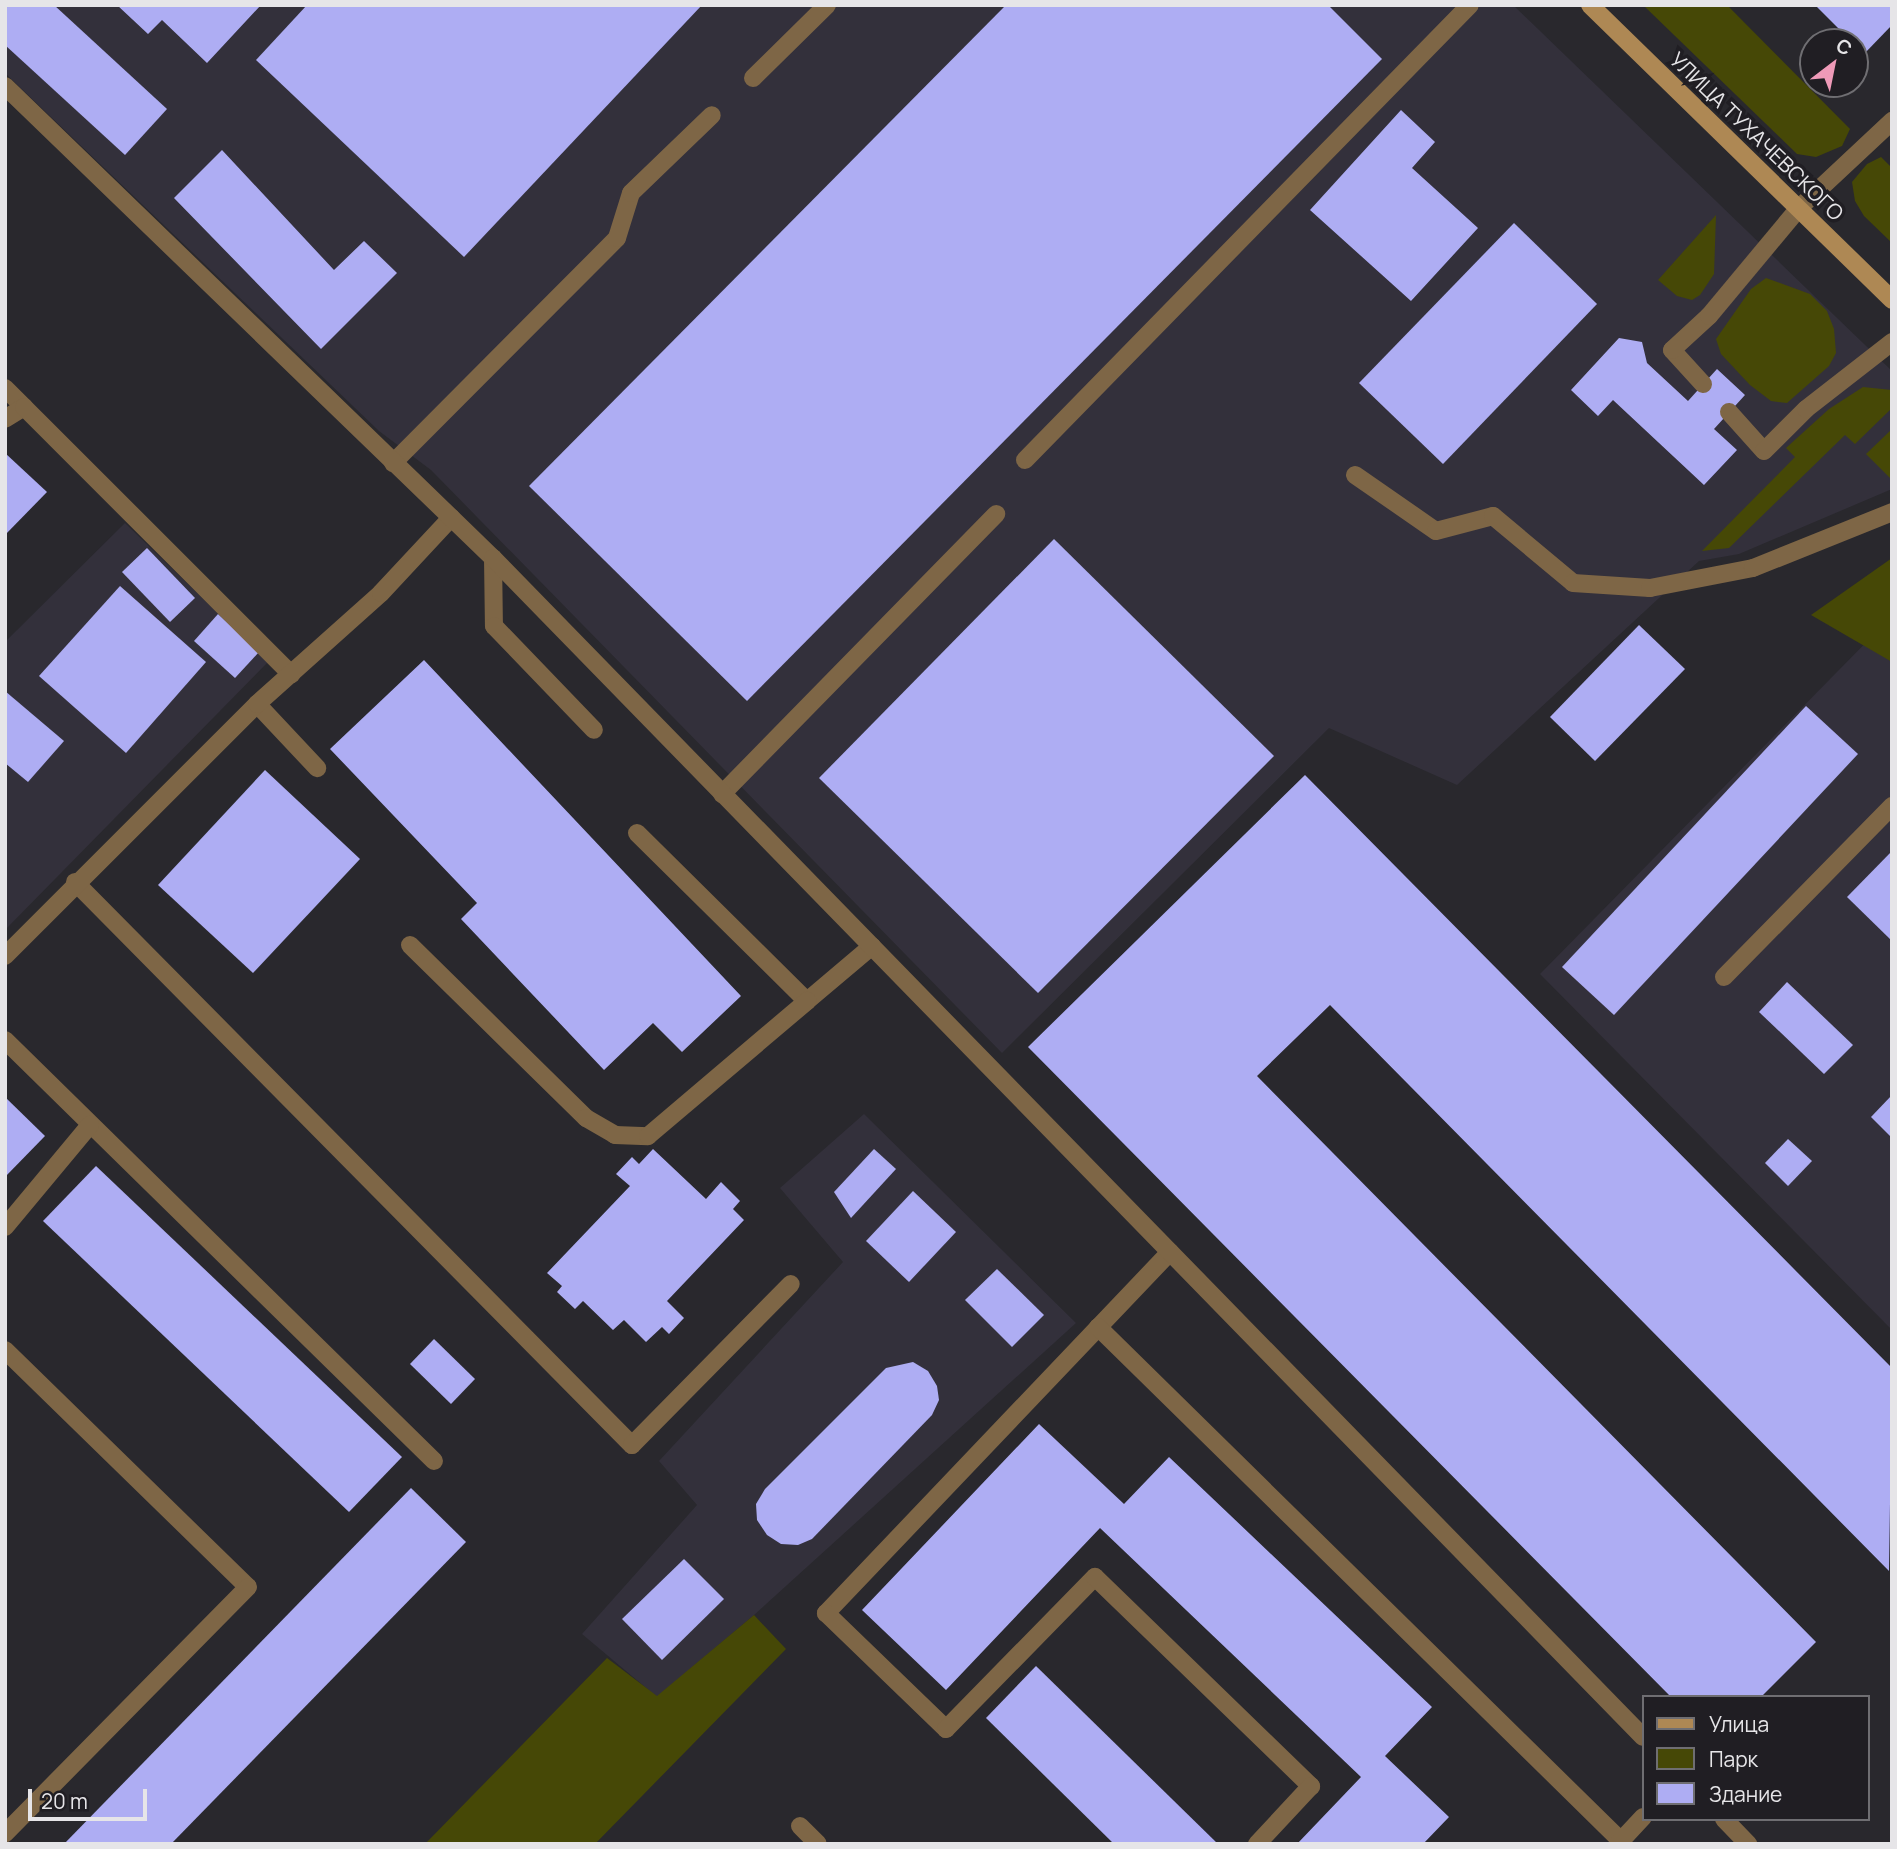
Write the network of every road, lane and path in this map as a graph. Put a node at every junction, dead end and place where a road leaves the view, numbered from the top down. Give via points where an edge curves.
1 (827, 5) edge
2 (1470, 5) edge
3 (1590, 5) edge
4 (753, 78) dead end
5 (5, 86) edge
6 (712, 115) dead end
7 (1892, 121) edge
8 (1798, 209) junction
9 (1892, 300) edge
10 (1892, 342) edge
11 (1703, 384) dead end
12 (5, 388) edge
13 (24, 407) junction
14 (1729, 412) dead end
15 (5, 419) edge
16 (1025, 460) dead end
17 (393, 463) junction
18 (1355, 475) dead end
19 (1892, 512) edge
20 (996, 514) dead end
21 (451, 518) junction
22 (493, 558) junction
23 (291, 674) junction
24 (257, 704) junction
25 (594, 730) dead end
26 (317, 768) dead end
27 (722, 794) junction
28 (1892, 806) edge
29 (637, 833) dead end
30 (75, 882) junction
31 (410, 945) dead end
32 (872, 946) junction
33 (5, 956) edge
34 (1724, 977) dead end
35 (807, 1001) junction
36 (5, 1040) edge
37 (90, 1125) junction
38 (5, 1227) edge
39 (1170, 1252) junction
40 (791, 1284) dead end
41 (1098, 1327) junction
42 (5, 1350) edge
43 (434, 1461) dead end
44 (1642, 1736) edge
45 (1642, 1818) edge
46 (1726, 1821) edge
47 (800, 1826) dead end
48 (5, 1833) edge
49 (1620, 1842) edge
50 (818, 1844) edge
51 (1257, 1844) edge
52 (1748, 1844) edge

1 - 4 street
2 - 16 street
3 - 8 street, УЛИЦА ТУХАЧЕВСКОГО
5 - 17 street
6 - 17 street via 631,192 617,238
7 - 8 street
8 - 9 street, УЛИЦА ТУХАЧЕВСКОГО
8 - 11 street via 1709,316 1672,350
10 - 14 street via 1806,409 1764,451
12 - 13 street
13 - 15 street
13 - 23 street
17 - 21 street
18 - 19 street via 1436,531 1493,516 1573,583 1650,588 1754,568
20 - 27 street
21 - 22 street
21 - 23 street via 381,593
22 - 25 street via 494,626
22 - 27 street
23 - 24 street
24 - 26 street
24 - 30 street
27 - 32 street
28 - 34 street
29 - 35 street
30 - 33 street
30 - 40 street via 632,1444
31 - 35 street via 586,1118 615,1135 648,1136
32 - 35 street
32 - 39 street
36 - 37 street
37 - 38 street
37 - 43 street
39 - 41 street
39 - 44 street
41 - 49 street
41 - 51 street via 826,1613 946,1729 1095,1577 1311,1786
42 - 48 street via 248,1587
45 - 49 street
46 - 52 street
47 - 50 street

